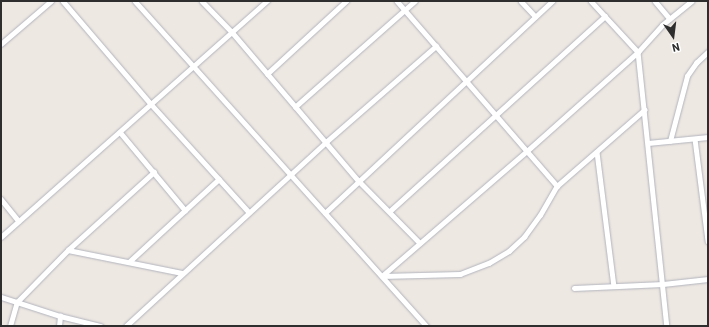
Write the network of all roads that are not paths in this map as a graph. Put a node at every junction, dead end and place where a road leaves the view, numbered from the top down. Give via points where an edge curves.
1 (51, 1) edge
2 (63, 1) edge
3 (135, 1) edge
4 (202, 1) edge
5 (267, 1) edge
6 (346, 1) edge
7 (397, 1) edge
8 (415, 1) edge
9 (521, 1) edge
10 (552, 1) edge
11 (592, 1) edge
12 (655, 1) edge
13 (692, 1) edge
14 (405, 10) junction
15 (535, 16) junction
16 (605, 16) junction
17 (670, 18) junction
18 (232, 32) junction
19 (1, 44) edge
20 (436, 46) junction
21 (638, 52) junction
22 (708, 52) edge
23 (193, 66) junction
24 (267, 74) junction
25 (466, 81) junction
26 (151, 104) junction
27 (296, 107) junction
28 (644, 110) junction
29 (496, 115) junction
30 (120, 132) junction
31 (708, 137) edge
32 (695, 139) junction
33 (670, 141) junction
34 (326, 142) junction
35 (648, 143) junction
36 (527, 152) junction
37 (597, 152) junction
38 (154, 172) junction
39 (291, 174) junction
40 (219, 179) junction
41 (358, 180) junction
42 (708, 183) edge
43 (701, 184) junction
44 (557, 186) junction
45 (1, 199) edge
46 (185, 210) junction
47 (390, 211) junction
48 (249, 212) junction
49 (325, 213) junction
50 (19, 221) junction
51 (707, 229) edge
52 (1, 237) edge
53 (708, 241) edge
54 (420, 243) junction
55 (68, 250) junction
56 (129, 262) junction
57 (182, 273) junction
58 (382, 276) junction
59 (708, 279) edge
60 (663, 284) junction
61 (614, 286) junction
62 (574, 288) dead end
63 (1, 297) edge
64 (17, 302) junction
65 (60, 316) junction
66 (10, 326) edge
67 (59, 326) edge
68 (101, 326) edge
69 (126, 326) edge
70 (426, 326) edge
71 (667, 326) edge

1 - 19 street
2 - 26 street
3 - 23 street
4 - 18 street
5 - 18 street
6 - 24 street
7 - 14 street
8 - 14 street
9 - 15 street
10 - 15 street
11 - 16 street
12 - 17 street
13 - 17 street
14 - 20 street
14 - 27 street
15 - 25 street
16 - 21 street
16 - 29 street
17 - 21 street
18 - 23 street
18 - 24 street
20 - 25 street
20 - 34 street
21 - 28 street
21 - 36 street
22 - 33 street via 687,76
23 - 26 street
23 - 39 street
24 - 27 street
25 - 29 street
25 - 41 street
26 - 30 street
26 - 40 street
27 - 34 street
28 - 35 street
28 - 37 street
29 - 36 street
29 - 47 street
30 - 38 street
30 - 50 street via 92,154
31 - 32 street
32 - 33 street
32 - 43 street
33 - 35 street
34 - 39 street
34 - 41 street
35 - 60 street
36 - 44 street
36 - 54 street
37 - 44 street
37 - 61 street
38 - 46 street
38 - 55 street
39 - 48 street
39 - 49 street
40 - 46 street
40 - 48 street
41 - 47 street
41 - 49 street
42 - 43 street
43 - 51 street
44 - 58 street via 524,237 509,251 489,263 460,274
45 - 50 street
46 - 56 street
47 - 54 street
48 - 57 street
49 - 58 street
50 - 52 street
51 - 53 street
54 - 58 street
55 - 56 street
55 - 64 street
56 - 57 street
57 - 69 street
58 - 70 street
59 - 60 street
60 - 61 street
60 - 71 street
61 - 62 street
63 - 64 street
64 - 65 street
64 - 66 street
65 - 67 street
65 - 68 street

